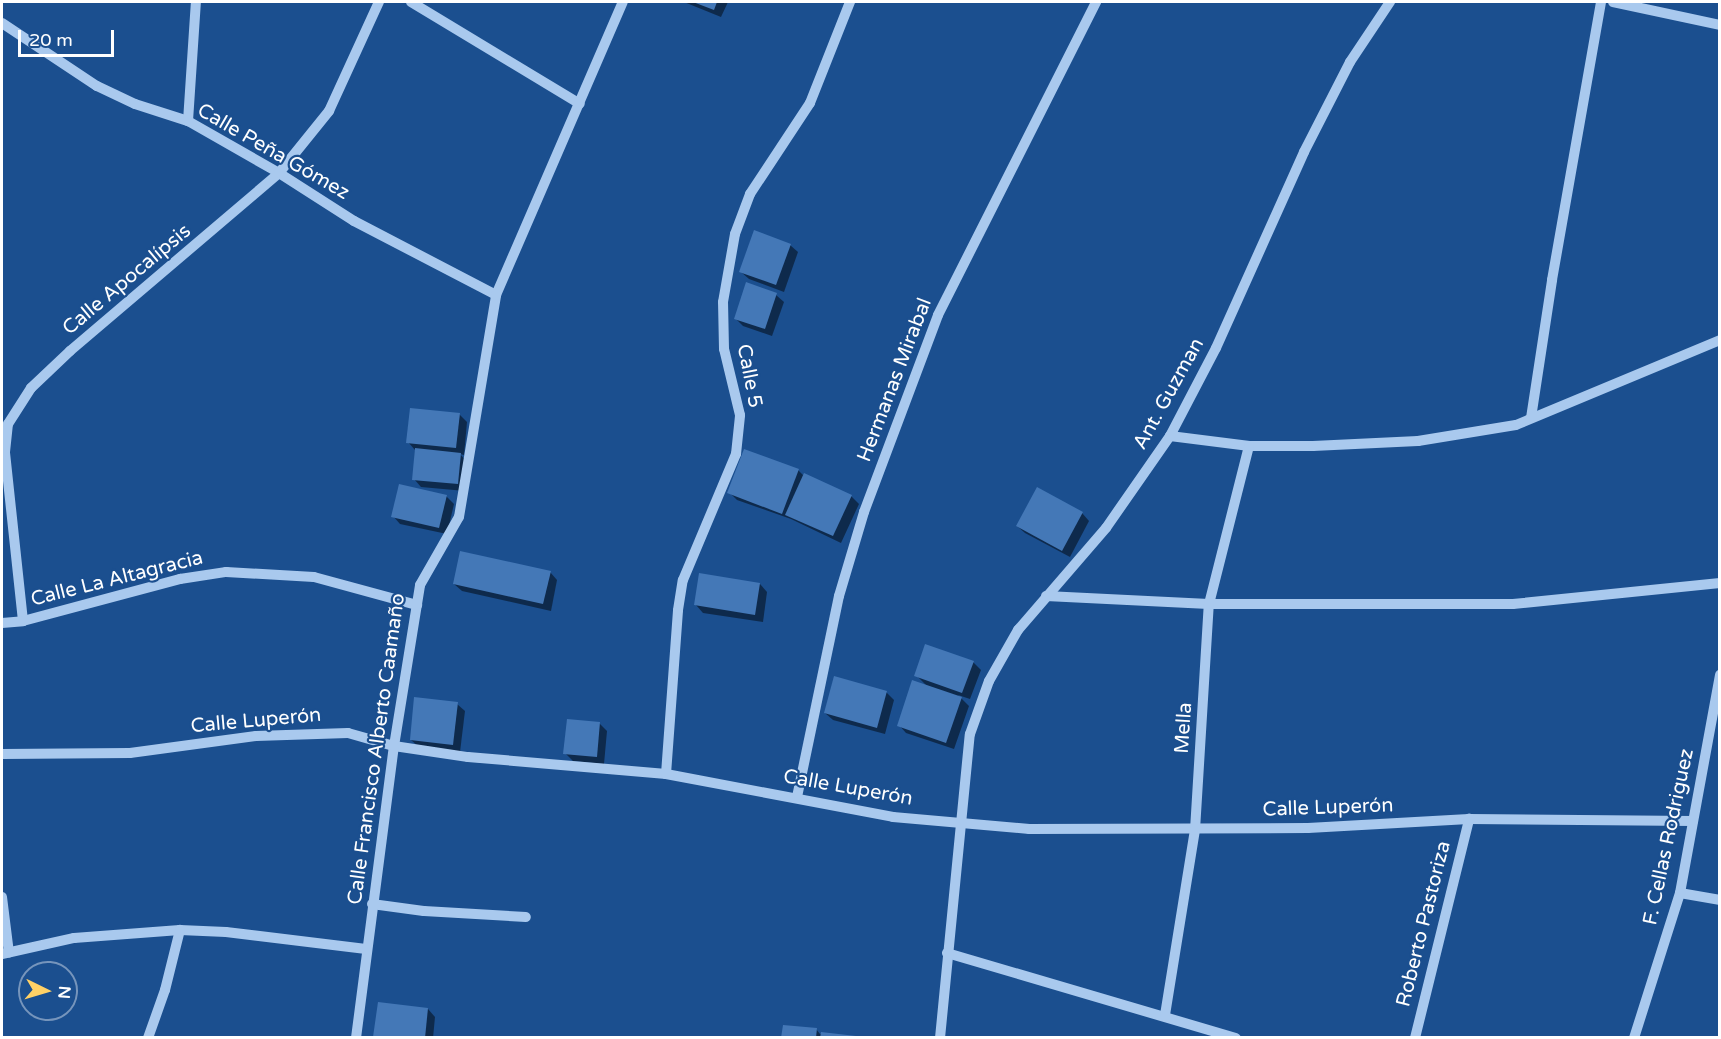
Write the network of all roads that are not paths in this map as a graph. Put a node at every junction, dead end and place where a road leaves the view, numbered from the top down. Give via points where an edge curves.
1 (196, 2) edge
2 (379, 2) edge
3 (411, 2) edge
4 (623, 2) edge
5 (850, 2) edge
6 (1096, 2) edge
7 (1390, 2) edge
8 (1601, 2) edge
9 (1613, 2) edge
10 (2, 23) edge
11 (1719, 25) edge
12 (580, 104) junction
13 (188, 121) junction
14 (279, 173) junction
15 (496, 295) junction
16 (1719, 340) edge
17 (1532, 418) junction
18 (1170, 436) junction
19 (1249, 446) junction
20 (1719, 583) edge
21 (1046, 596) junction
22 (1209, 604) junction
23 (417, 605) junction
24 (23, 621) junction
25 (2, 623) edge
26 (1719, 675) edge
27 (393, 746) junction
28 (2, 754) edge
29 (666, 774) junction
30 (797, 797) junction
31 (1468, 819) junction
32 (1693, 821) junction
33 (960, 822) junction
34 (1195, 830) junction
35 (1680, 893) junction
36 (2, 897) edge
37 (1719, 900) edge
38 (372, 904) junction
39 (526, 917) dead end
40 (180, 930) junction
41 (366, 949) junction
42 (947, 953) junction
43 (5, 954) edge
44 (1165, 1015) junction
45 (148, 1038) edge
46 (356, 1038) edge
47 (940, 1038) edge
48 (1236, 1038) edge
49 (1415, 1038) edge
50 (1634, 1038) edge

1 - 13 street
2 - 14 street, Calle Apocalípsis via 329,111
3 - 12 street
4 - 12 street, Calle Francisco Alberto Caamaño
5 - 29 street, Calle 5 via 810,103 750,194 735,234 723,302 724,349 740,415 736,454 683,580
6 - 30 street, Hermanas Mirabal via 938,315 868,501 839,596
7 - 18 street, Ant. Guzman via 1350,62 1216,348
8 - 17 street
9 - 11 street
10 - 13 street, Calle Peña Gómez via 97,86 135,105
12 - 15 street, Calle Francisco Alberto Caamaño
13 - 14 street, Calle Peña Gómez
14 - 15 street, Calle Peña Gómez via 354,221
14 - 24 street, Calle Apocalípsis via 70,351 31,388 8,424 5,452
15 - 23 street, Calle Francisco Alberto Caamaño via 459,517 420,585
16 - 17 street
17 - 19 street via 1516,425 1418,441
18 - 19 street
18 - 21 street, Ant. Guzman via 1106,528
19 - 22 street, Mella
20 - 22 street via 1512,604
21 - 22 street
21 - 33 street, Ant. Guzman via 1018,630 989,681 970,734
22 - 34 street, Mella
23 - 24 street, Calle La Altagracia via 314,577 226,572 180,579
23 - 27 street, Calle Francisco Alberto Caamaño
24 - 25 street, Calle La Altagracia
26 - 32 street, F. Cellas Rodriguez
27 - 28 street, Calle Luperón via 348,733 303,732 130,753
27 - 29 street, Calle Luperón via 479,758
27 - 38 street, Calle Francisco Alberto Caamaño
29 - 30 street, Calle Luperón
30 - 33 street, Calle Luperón via 893,817
31 - 32 street, Calle Luperón
31 - 34 street, Calle Luperón
31 - 49 street, Roberto Pastoriza
32 - 35 street, F. Cellas Rodriguez
33 - 34 street, Calle Luperón via 1029,829
33 - 42 street, Ant. Guzman
34 - 44 street, Mella
35 - 37 street
35 - 50 street, F. Cellas Rodriguez
36 - 43 street
38 - 39 street
38 - 41 street, Calle Francisco Alberto Caamaño
40 - 41 street
40 - 43 street via 74,938
40 - 45 street
41 - 46 street, Calle Francisco Alberto Caamaño
42 - 44 street
42 - 47 street, Ant. Guzman
44 - 48 street

